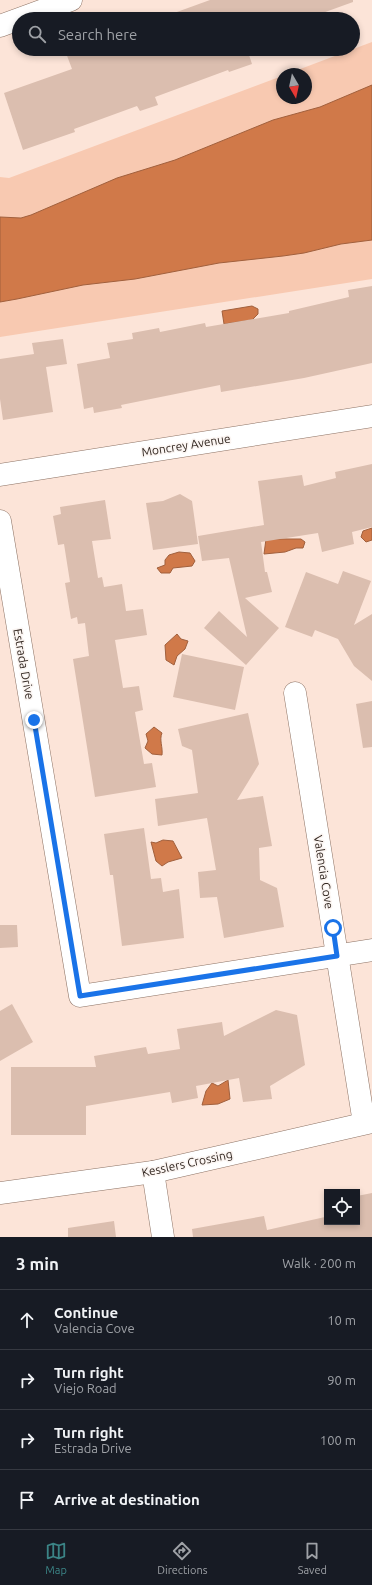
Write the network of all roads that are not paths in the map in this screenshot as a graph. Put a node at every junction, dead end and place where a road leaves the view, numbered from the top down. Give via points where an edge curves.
1 (71, 0) edge
2 (38, 12) edge
3 (12, 22) edge
4 (0, 26) edge
5 (372, 416) edge
6 (0, 475) edge
7 (0, 521) edge
8 (295, 693) dead end
9 (372, 950) edge
10 (337, 956) junction
11 (368, 1123) edge
12 (153, 1172) junction
13 (0, 1193) edge
14 (163, 1237) edge

1 - 2 street
3 - 4 street
5 - 6 street, Moncrey Avenue
7 - 10 street, Estrada Drive via 80,996
8 - 10 street, Valencia Cove
9 - 10 street
10 - 11 street, Valencia Cove
11 - 12 street, Kesslers Crossing
12 - 13 street, Kesslers Crossing
12 - 14 street

